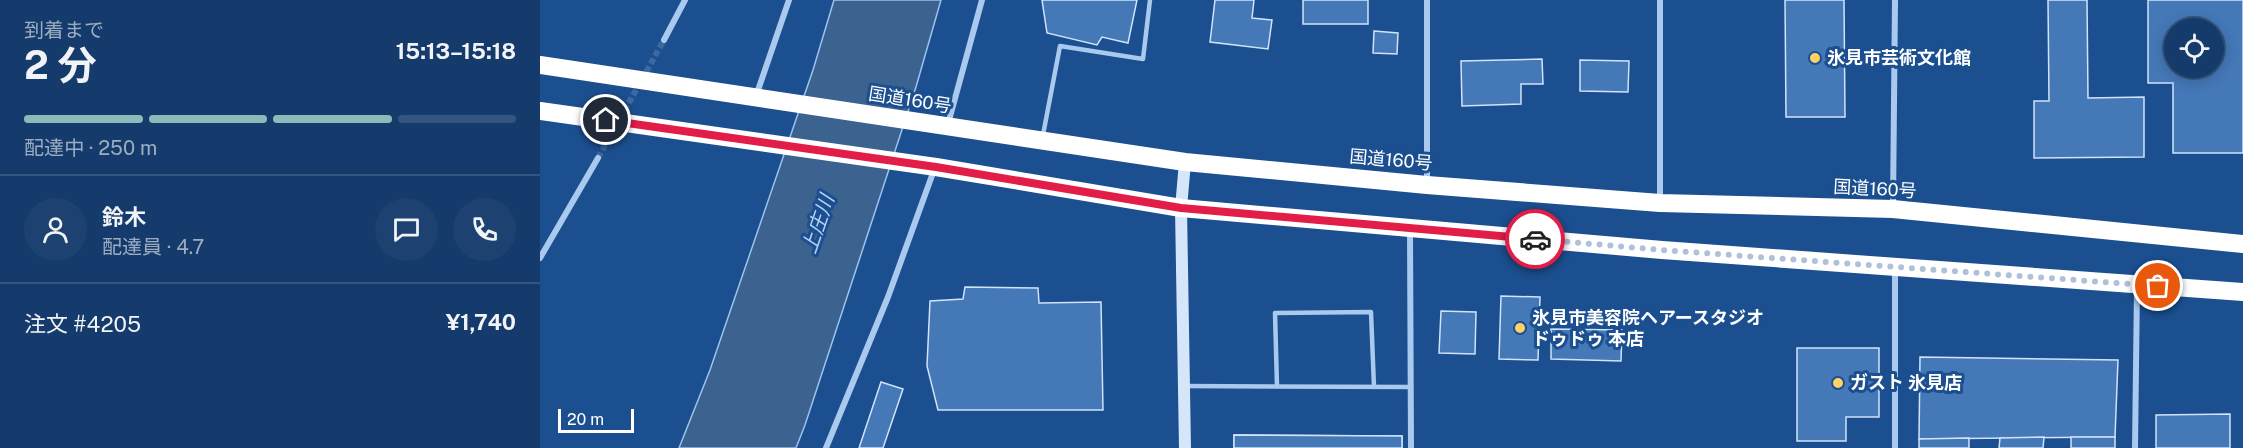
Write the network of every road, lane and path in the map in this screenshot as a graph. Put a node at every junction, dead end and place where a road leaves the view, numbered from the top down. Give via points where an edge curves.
1 (685, 0) edge
2 (789, 0) edge
3 (982, 0) edge
4 (1150, 0) edge
5 (1427, 0) edge
6 (1660, 0) edge
7 (1895, 0) edge
8 (664, 40) tunnel mouth
9 (540, 65) edge
10 (755, 97) junction
11 (540, 111) edge
12 (943, 127) junction
13 (1042, 141) junction
14 (598, 158) tunnel mouth
15 (1185, 162) junction
16 (936, 167) junction
17 (1427, 185) junction
18 (1660, 203) junction
19 (1181, 208) junction
20 (1893, 209) junction
21 (1410, 227) junction
22 (2243, 244) edge
23 (540, 258) edge
24 (1895, 268) junction
25 (2137, 285) junction
26 (2243, 292) edge
27 (1185, 386) junction
28 (1277, 386) junction
29 (1374, 387) junction
30 (1411, 387) junction
31 (826, 448) edge
32 (1185, 448) edge
33 (1411, 448) edge
34 (1895, 448) edge
35 (2135, 448) edge

1 - 8 street
2 - 10 street
3 - 12 street
4 - 13 lane via 1143,59 1060,46
5 - 17 street
6 - 18 street
7 - 20 street
9 - 10 highway, 国道160号
10 - 12 highway, 国道160号
11 - 16 highway
12 - 13 highway, 国道160号
13 - 15 highway, 国道160号
14 - 23 street
15 - 17 highway, 国道160号
15 - 19 street
16 - 19 highway
16 - 31 street
17 - 18 highway, 国道160号
18 - 20 highway, 国道160号
19 - 21 highway
19 - 27 street
20 - 22 highway, 国道160号
21 - 24 highway
21 - 30 street
24 - 25 highway
24 - 34 street
25 - 26 highway
25 - 35 street
27 - 28 lane
27 - 32 street
28 - 29 lane
28 - 29 lane via 1275,313 1371,312
29 - 30 lane
30 - 33 street

